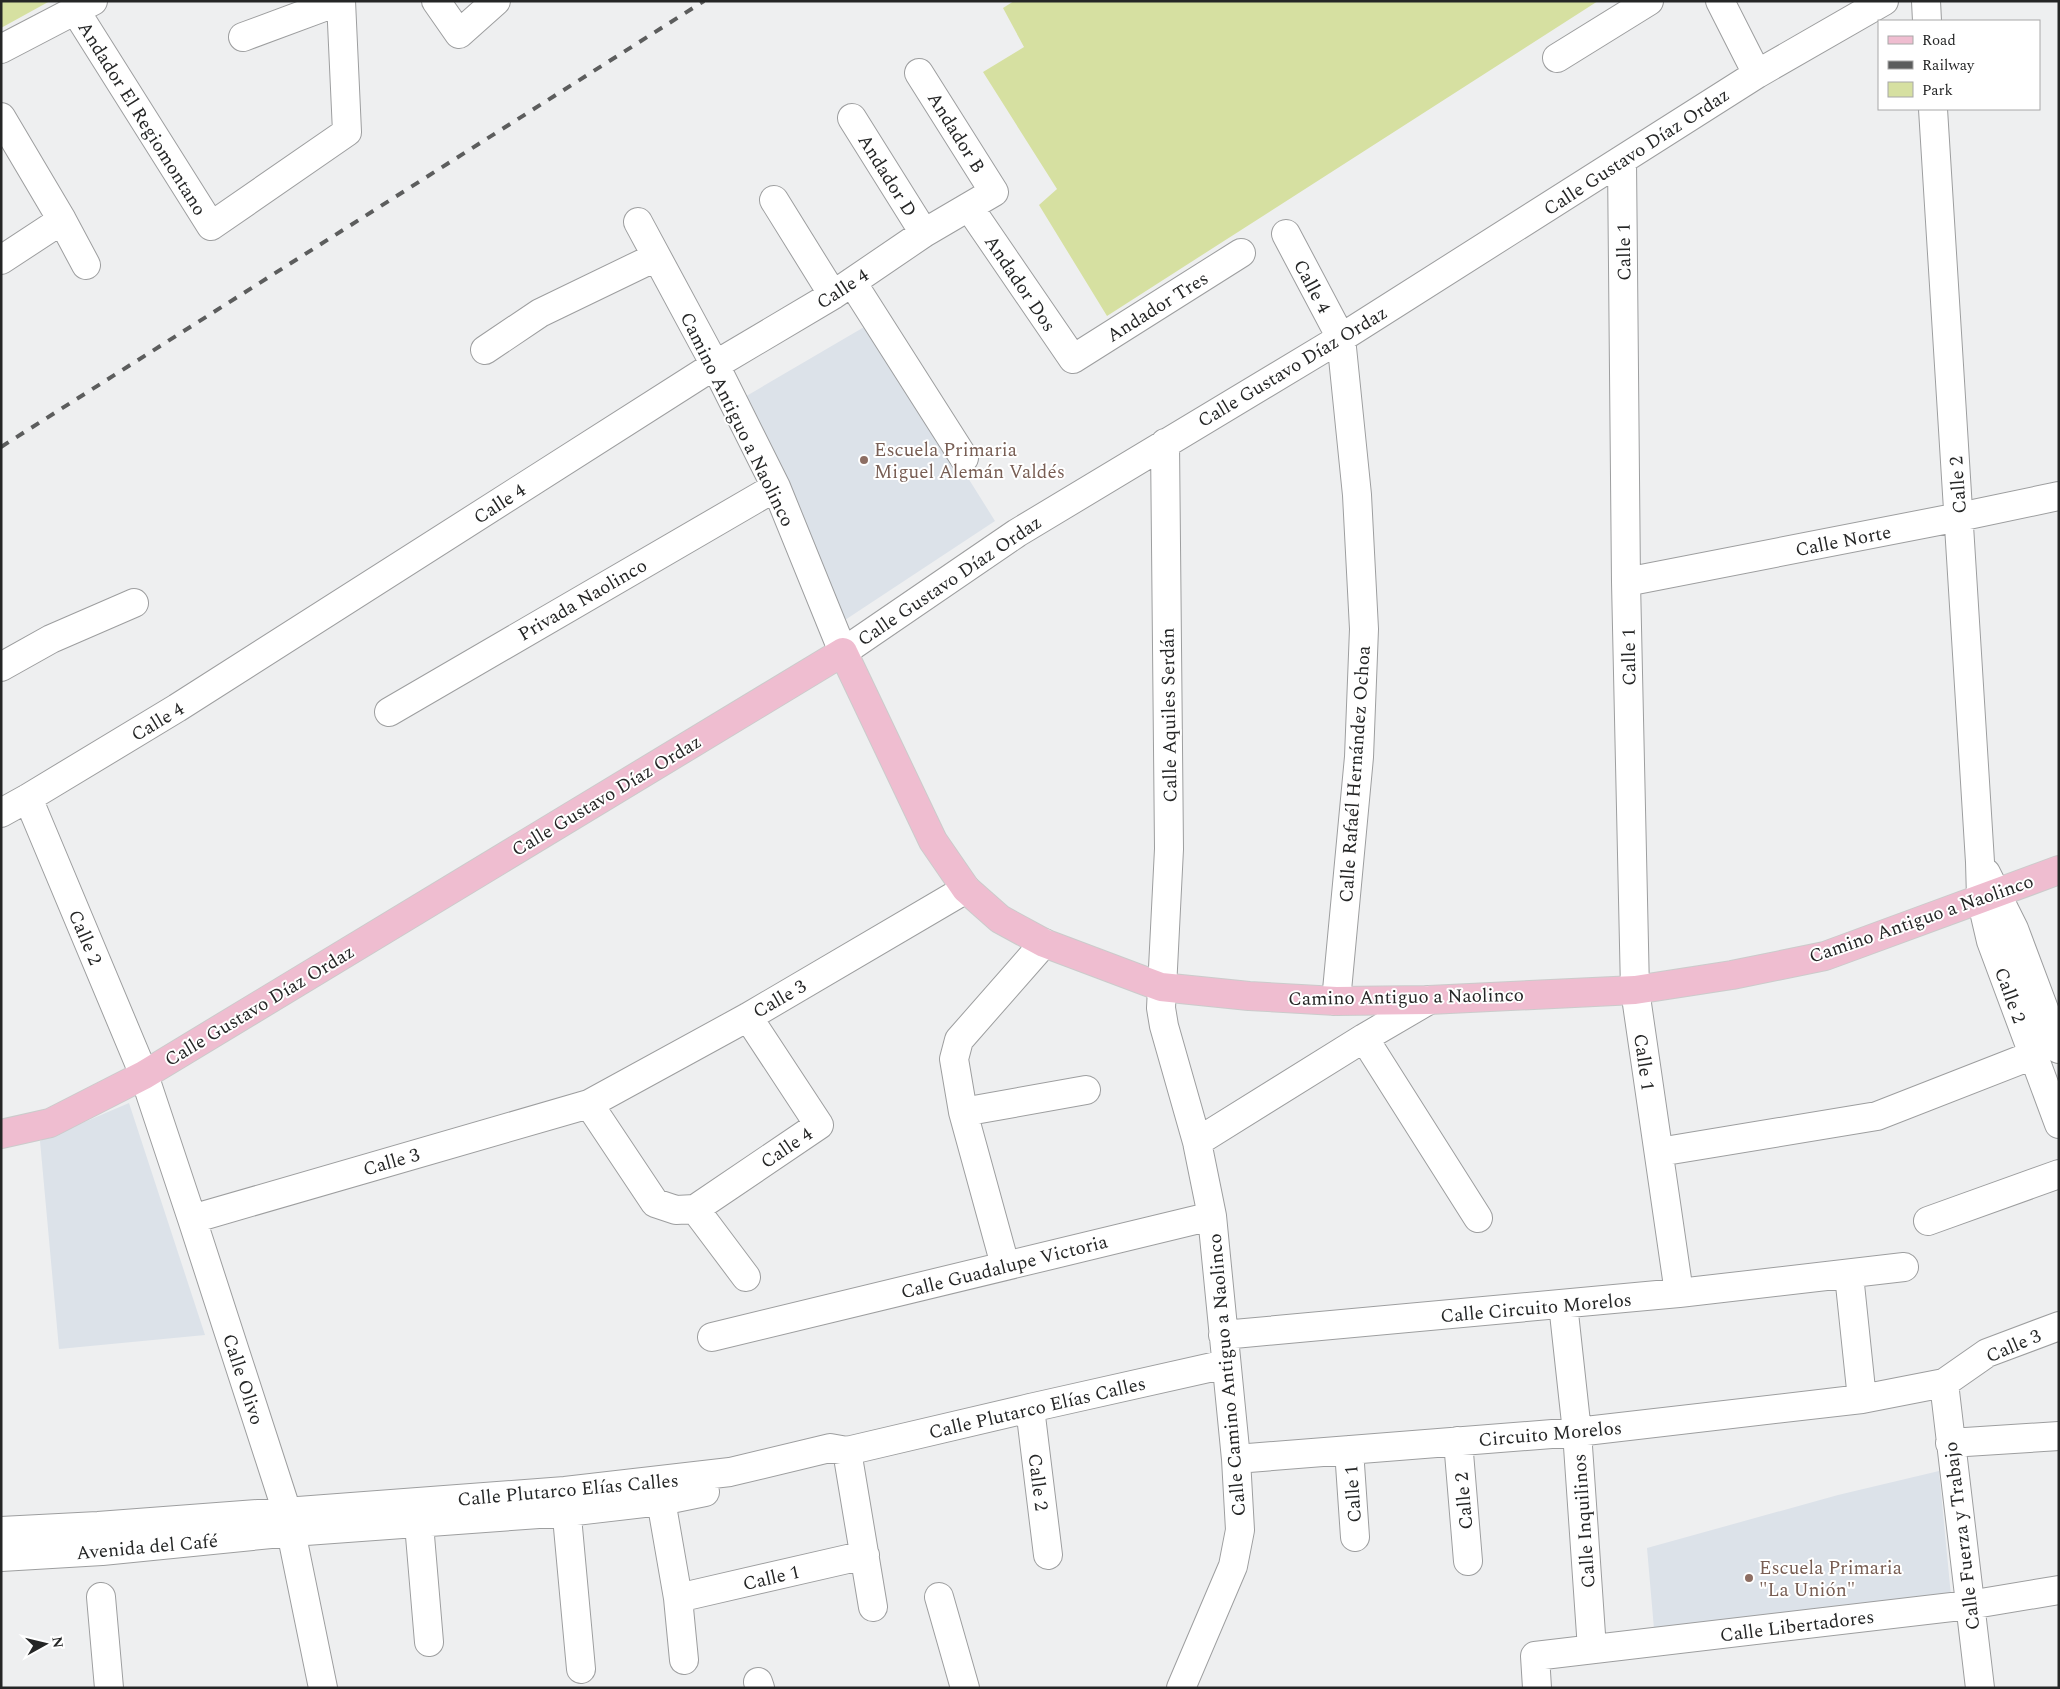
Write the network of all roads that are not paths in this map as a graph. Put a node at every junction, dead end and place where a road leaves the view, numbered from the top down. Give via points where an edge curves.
1 (340, 1) edge
2 (436, 1) edge
3 (496, 1) edge
4 (1649, 1) edge
5 (1720, 1) edge
6 (1884, 1) edge
7 (1926, 1) edge
8 (84, 6) edge
9 (1928, 20) edge
10 (242, 37) dead end
11 (1, 49) edge
12 (1557, 58) dead end
13 (919, 73) dead end
14 (1757, 74) junction
15 (1933, 110) edge
16 (852, 118) dead end
17 (5, 130) edge
18 (1622, 161) junction
19 (994, 192) joint
20 (774, 200) dead end
21 (969, 207) junction
22 (62, 220) junction
23 (638, 222) dead end
24 (924, 233) junction
25 (1286, 234) dead end
26 (1241, 253) dead end
27 (656, 257) junction
28 (1, 260) edge
29 (86, 266) dead end
30 (842, 289) junction
31 (1341, 338) junction
32 (486, 350) dead end
33 (1073, 359) joint
34 (715, 365) junction
35 (1165, 443) junction
36 (964, 458) dead end
37 (776, 487) junction
38 (2059, 496) edge
39 (1959, 517) junction
40 (1626, 582) junction
41 (134, 603) dead end
42 (842, 652) junction
43 (1, 667) edge
44 (389, 712) dead end
45 (28, 798) junction
46 (1, 812) edge
47 (2059, 870) edge
48 (966, 889) junction
49 (1988, 895) junction
50 (1044, 943) junction
51 (1161, 987) junction
52 (1634, 990) junction
53 (1429, 1000) junction
54 (1336, 1001) junction
55 (748, 1016) junction
56 (1364, 1038) junction
57 (2052, 1048) edge
58 (144, 1075) junction
59 (1086, 1090) dead end
60 (589, 1104) junction
61 (963, 1112) junction
62 (2059, 1124) edge
63 (1, 1134) edge
64 (1197, 1142) junction
65 (1659, 1152) junction
66 (2059, 1174) edge
67 (695, 1209) junction
68 (1212, 1216) junction
69 (1478, 1218) dead end
70 (192, 1219) junction
71 (1928, 1221) dead end
72 (1005, 1265) junction
73 (1904, 1267) dead end
74 (1850, 1275) junction
75 (746, 1278) dead end
76 (1679, 1293) junction
77 (1563, 1304) junction
78 (2059, 1326) edge
79 (1223, 1335) junction
80 (712, 1337) dead end
81 (1226, 1364) junction
82 (1944, 1383) junction
83 (1862, 1399) junction
84 (1030, 1408) junction
85 (1577, 1432) junction
86 (2059, 1436) edge
87 (1458, 1442) junction
88 (1950, 1444) junction
89 (1349, 1450) junction
90 (847, 1451) junction
91 (1236, 1459) junction
92 (659, 1491) junction
93 (566, 1501) junction
94 (289, 1522) junction
95 (419, 1524) junction
96 (1, 1531) edge
97 (1355, 1537) dead end
98 (100, 1539) junction
99 (865, 1556) junction
100 (1048, 1556) dead end
101 (1, 1557) edge
102 (1468, 1562) dead end
103 (2059, 1590) edge
104 (101, 1597) dead end
105 (939, 1597) dead end
106 (678, 1598) junction
107 (1969, 1605) junction
108 (873, 1607) dead end
109 (428, 1642) dead end
110 (1592, 1649) junction
111 (684, 1660) dead end
112 (581, 1669) dead end
113 (109, 1688) edge
114 (323, 1688) edge
115 (966, 1688) edge
116 (1181, 1688) edge
117 (1537, 1688) edge
118 (1980, 1688) edge

1 - 8 street, Andador El Regiomontano via 347,132 211,226
1 - 10 street
2 - 3 street via 459,34
4 - 12 street
5 - 14 street
6 - 14 street, Calle Gustavo Díaz Ordaz
7 - 9 street
8 - 11 street
13 - 19 street, Andador B
14 - 18 street, Calle Gustavo Díaz Ordaz
15 - 39 street, Calle 2
16 - 24 street, Andador D
17 - 22 street
18 - 31 street, Calle Gustavo Díaz Ordaz
18 - 40 street, Calle 1
19 - 21 street, Calle 4
20 - 30 street
21 - 24 street, Calle 4
21 - 33 street, Andador Dos
22 - 28 street
22 - 29 street
23 - 27 street, Camino Antiguo a Naolinco
24 - 30 street, Calle 4
25 - 31 street, Calle 4
26 - 33 street, Andador Tres
27 - 32 street via 540,313
27 - 34 street, Camino Antiguo a Naolinco
30 - 34 street, Calle 4
30 - 36 street
31 - 35 street, Calle Gustavo Díaz Ordaz
31 - 54 street, Calle Rafaél Hernández Ochoa via 1357,495 1364,629 1359,757
34 - 37 street, Camino Antiguo a Naolinco
34 - 45 street, Calle 4 via 177,708
35 - 42 street, Calle Gustavo Díaz Ordaz via 1017,533
35 - 51 street, Calle Aquiles Serdán via 1169,849
37 - 42 street, Camino Antiguo a Naolinco
37 - 44 street, Privada Naolinco
38 - 39 street, Calle Norte
39 - 40 street, Calle Norte
39 - 49 street, Calle 2 via 1980,862
40 - 52 street, Calle 1
41 - 43 street via 51,639
42 - 48 main road, Camino Antiguo a Naolinco via 934,841
42 - 58 main road, Calle Gustavo Díaz Ordaz
45 - 46 street, Calle 4
45 - 58 street, Calle 2
47 - 49 main road, Camino Antiguo a Naolinco
48 - 50 main road, Camino Antiguo a Naolinco via 1000,919
48 - 55 street, Calle 3
49 - 52 main road, Camino Antiguo a Naolinco via 1825,956
49 - 57 street, Calle 2 via 1991,941
50 - 51 main road, Camino Antiguo a Naolinco
50 - 61 street via 959,1040 954,1059
51 - 54 main road, Camino Antiguo a Naolinco
51 - 64 street, Calle Camino Antiguo a Naolinco via 1164,1026
52 - 53 main road, Camino Antiguo a Naolinco
52 - 65 street, Calle 1
53 - 54 main road, Camino Antiguo a Naolinco
53 - 56 street
55 - 60 street, Calle 3
55 - 67 street, Calle 4 via 819,1125
56 - 64 street
56 - 69 street
57 - 62 street, Calle 2
57 - 65 street via 1877,1116
58 - 63 main road, Calle Gustavo Díaz Ordaz via 50,1123
58 - 70 street, Calle Olivo
59 - 61 street
60 - 67 street via 655,1202 676,1210
60 - 70 street, Calle 3
61 - 72 street
64 - 68 street, Calle Camino Antiguo a Naolinco
65 - 76 street, Calle 1
66 - 71 street
67 - 75 street
68 - 72 street, Calle Guadalupe Victoria
68 - 79 street, Calle Camino Antiguo a Naolinco
70 - 94 street, Calle Olivo
72 - 80 street, Calle Guadalupe Victoria
73 - 74 street, Calle Circuito Morelos
74 - 76 street, Calle Circuito Morelos
74 - 83 street
76 - 77 street, Calle Circuito Morelos
77 - 79 street, Calle Circuito Morelos
77 - 85 street, Calle Inquilinos
78 - 82 street, Calle 3 via 1988,1353
79 - 81 street, Calle Camino Antiguo a Naolinco
81 - 84 street, Calle Plutarco Elías Calles
81 - 91 street, Calle Camino Antiguo a Naolinco
82 - 83 street, Circuito Morelos
82 - 88 street, Calle Fuerza y Trabajo
83 - 85 street, Circuito Morelos
84 - 90 street, Calle Plutarco Elías Calles
84 - 100 street, Calle 2
85 - 87 street, Circuito Morelos
85 - 110 street, Calle Inquilinos
86 - 88 street
87 - 89 street, Circuito Morelos
87 - 102 street, Calle 2
88 - 107 street, Calle Fuerza y Trabajo
89 - 91 street, Circuito Morelos
89 - 97 street, Calle 1
90 - 92 street, Calle Plutarco Elías Calles via 830,1448
90 - 99 street
91 - 116 street, Calle Camino Antiguo a Naolinco via 1240,1530 1233,1566
92 - 93 street, Calle Plutarco Elías Calles
92 - 106 street
93 - 94 street, Calle Plutarco Elías Calles
93 - 95 street, Calle Plutarco Elías Calles
93 - 112 street
94 - 95 street, Calle Plutarco Elías Calles
94 - 98 street, Avenida del Café
94 - 114 street, Calle Olivo
95 - 109 street
96 - 98 street, Avenida del Café
98 - 101 street, Avenida del Café
99 - 106 street, Calle 1
99 - 108 street
103 - 107 street, Calle Libertadores
104 - 113 street
105 - 115 street
106 - 111 street
107 - 110 street, Calle Libertadores
107 - 118 street, Calle Fuerza y Trabajo
110 - 117 street, Calle Libertadores via 1535,1656

